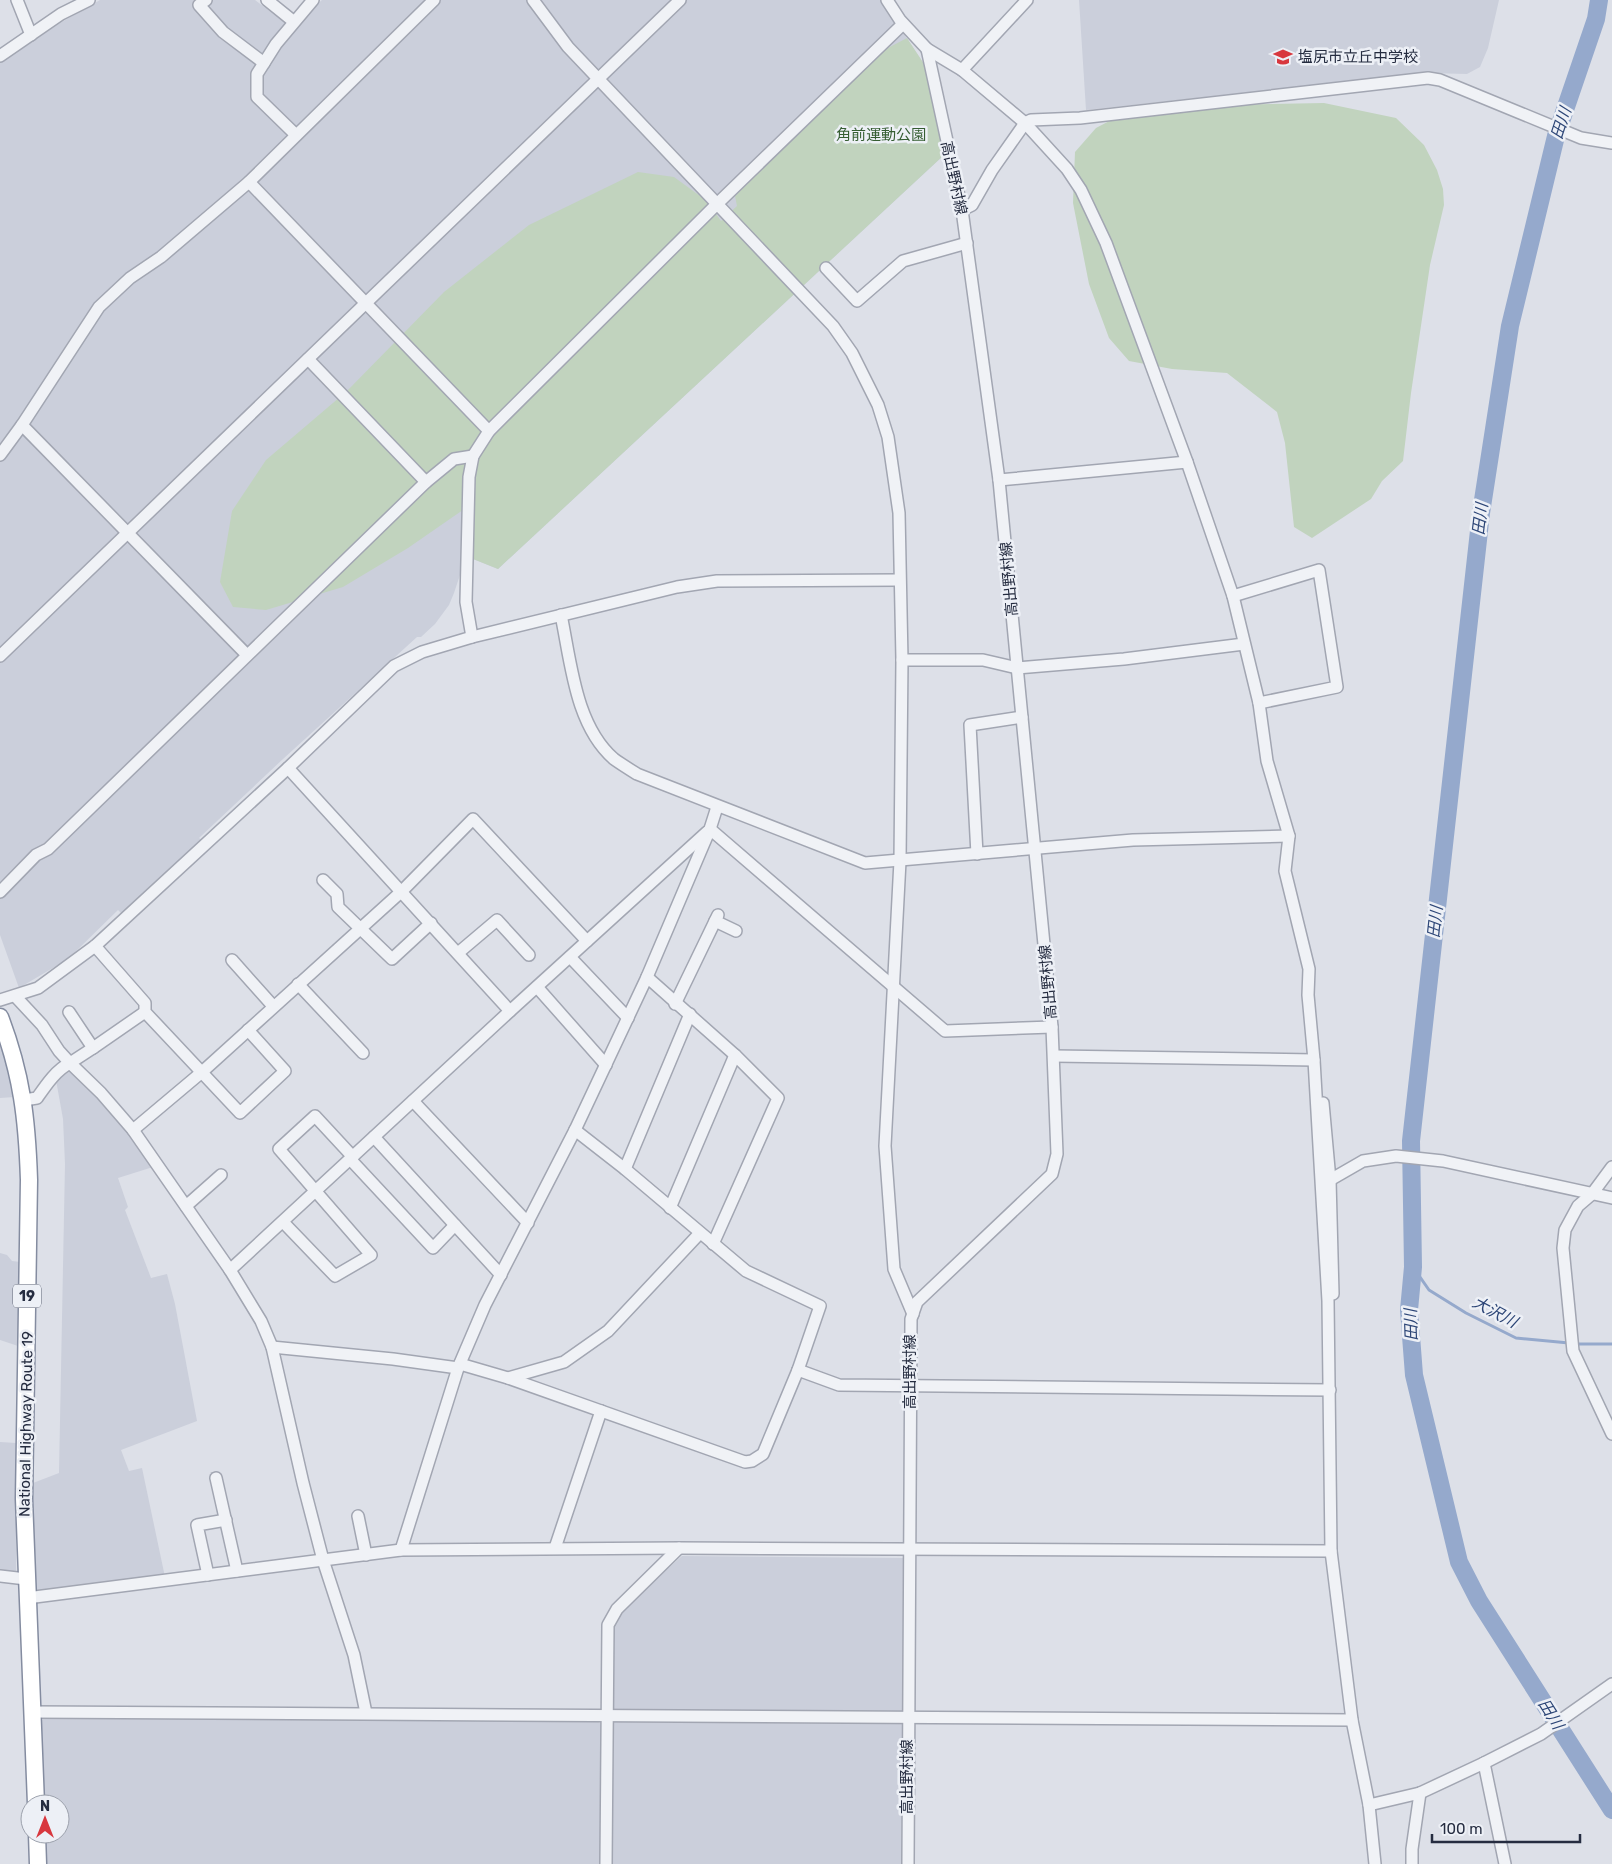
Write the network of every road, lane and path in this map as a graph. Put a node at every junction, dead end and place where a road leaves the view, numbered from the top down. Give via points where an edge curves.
1 (17, 0) edge
2 (88, 0) edge
3 (206, 0) edge
4 (267, 0) edge
5 (434, 0) edge
6 (533, 0) edge
7 (680, 0) edge
8 (887, 0) edge
9 (1027, 0) edge
10 (310, 1) edge
11 (293, 21) junction
12 (904, 24) junction
13 (31, 35) junction
14 (927, 49) junction
15 (0, 56) edge
16 (264, 63) junction
17 (962, 70) junction
18 (597, 80) junction
19 (1025, 123) junction
20 (296, 136) junction
21 (1612, 143) edge
22 (249, 182) junction
23 (718, 203) junction
24 (962, 210) junction
25 (967, 243) junction
26 (826, 268) dead end
27 (366, 303) junction
28 (308, 359) junction
29 (22, 425) junction
30 (489, 431) junction
31 (0, 455) edge
32 (474, 456) junction
33 (1187, 462) junction
34 (1000, 480) junction
35 (426, 482) junction
36 (129, 532) junction
37 (899, 580) junction
38 (1234, 596) junction
39 (561, 615) junction
40 (472, 637) junction
41 (1244, 644) junction
42 (247, 655) junction
43 (0, 656) edge
44 (902, 660) junction
45 (1017, 668) junction
46 (1259, 703) junction
47 (1022, 717) junction
48 (288, 768) junction
49 (717, 807) junction
50 (710, 829) junction
51 (1289, 836) junction
52 (1036, 849) junction
53 (976, 854) junction
54 (900, 861) junction
55 (323, 880) dead end
56 (402, 891) junction
57 (0, 892) edge
58 (431, 924) junction
59 (359, 929) junction
60 (736, 931) dead end
61 (587, 942) junction
62 (95, 946) junction
63 (458, 952) junction
64 (529, 955) dead end
65 (570, 957) junction
66 (232, 960) dead end
67 (647, 977) junction
68 (298, 984) junction
69 (893, 986) junction
70 (537, 988) junction
71 (15, 996) junction
72 (0, 1000) edge
73 (676, 1003) junction
74 (273, 1006) junction
75 (510, 1010) junction
76 (69, 1012) dead end
77 (145, 1012) junction
78 (690, 1014) junction
79 (0, 1017) edge
80 (628, 1018) junction
81 (1052, 1027) junction
82 (248, 1030) junction
83 (93, 1048) junction
84 (363, 1053) dead end
85 (735, 1055) junction
86 (1054, 1056) junction
87 (1314, 1060) junction
88 (70, 1063) junction
89 (606, 1065) junction
90 (202, 1072) junction
91 (24, 1100) junction
92 (413, 1101) junction
93 (133, 1130) junction
94 (575, 1130) junction
95 (374, 1136) junction
96 (352, 1158) junction
97 (1612, 1167) edge
98 (625, 1169) junction
99 (220, 1175) dead end
100 (1330, 1180) junction
101 (316, 1192) junction
102 (1592, 1194) junction
103 (1612, 1198) edge
104 (186, 1206) junction
105 (670, 1208) junction
106 (283, 1222) junction
107 (528, 1223) junction
108 (456, 1225) junction
109 (700, 1233) junction
110 (713, 1244) junction
111 (230, 1270) junction
112 (501, 1275) junction
113 (1328, 1301) junction
114 (913, 1314) junction
115 (272, 1348) junction
116 (459, 1366) junction
117 (798, 1370) junction
118 (508, 1378) junction
119 (910, 1386) junction
120 (1330, 1390) junction
121 (601, 1411) junction
122 (1612, 1434) edge
123 (216, 1478) dead end
124 (358, 1516) dead end
125 (226, 1520) junction
126 (555, 1548) junction
127 (679, 1548) junction
128 (400, 1550) junction
129 (910, 1551) junction
130 (1331, 1551) junction
131 (366, 1555) junction
132 (324, 1560) junction
133 (237, 1571) junction
134 (208, 1575) junction
135 (0, 1576) edge
136 (26, 1579) junction
137 (27, 1598) junction
138 (1612, 1684) edge
139 (32, 1712) junction
140 (366, 1713) junction
141 (607, 1716) junction
142 (907, 1718) junction
143 (1352, 1720) junction
144 (1484, 1763) junction
145 (1420, 1793) junction
146 (36, 1794) edge
147 (1369, 1805) junction
148 (37, 1844) edge
149 (38, 1864) edge
150 (606, 1864) edge
151 (908, 1864) edge
152 (1375, 1864) edge
153 (1412, 1864) edge
154 (1505, 1864) edge

1 - 13 street
2 - 13 street
3 - 16 street via 199,5 223,32
4 - 11 street
5 - 20 street
6 - 18 street
7 - 18 street
8 - 12 street
9 - 17 street
10 - 11 street
11 - 16 street
12 - 14 street
12 - 23 street
13 - 15 street
14 - 17 street
14 - 24 street, 高出野村線
16 - 20 street via 257,74 257,97
17 - 19 street
18 - 23 street
18 - 27 street
19 - 21 street via 1428,78 1440,80 1581,138
19 - 24 street via 972,205
19 - 33 street via 1067,169 1096,219
20 - 22 street
22 - 27 street
22 - 29 street via 99,307
23 - 30 street
23 - 37 street via 833,326 867,382 888,437 896,481
24 - 25 street, 高出野村線
25 - 26 street via 904,261 857,301
25 - 34 street, 高出野村線
27 - 28 street
27 - 30 street
28 - 35 street
28 - 36 street
29 - 31 street
29 - 36 street
30 - 32 street
32 - 35 street via 454,459
32 - 40 street via 469,477 466,586
33 - 34 street
33 - 38 street
34 - 45 street, 高出野村線
35 - 42 street
36 - 42 street
36 - 43 street
37 - 39 street via 717,581 677,587
37 - 44 street
38 - 41 street
38 - 46 street via 1319,570 1337,687
39 - 40 street
39 - 49 street via 582,709 613,758 637,774
40 - 48 street via 422,652 394,666
41 - 45 street
41 - 46 street
42 - 57 street
44 - 45 street via 983,660
44 - 54 street
45 - 47 street, 高出野村線
46 - 51 street via 1267,761
47 - 52 street, 高出野村線
47 - 53 street via 970,725
48 - 56 street
48 - 62 street
49 - 50 street
49 - 54 street via 866,863
50 - 61 street
50 - 67 street
50 - 69 street
51 - 52 street via 1132,840
51 - 87 street via 1285,871 1308,969
52 - 53 street
52 - 81 street, 高出野村線
53 - 54 street
54 - 69 street
55 - 59 street via 336,894 338,907
56 - 58 street
56 - 59 street
56 - 61 street via 473,819
58 - 59 street via 392,959
58 - 63 street
59 - 68 street
60 - 73 street via 716,918
61 - 65 street
62 - 71 street via 38,988
62 - 77 street via 145,1003
63 - 64 street via 497,920
63 - 75 street
65 - 70 street
65 - 80 street
66 - 74 street
67 - 73 street
67 - 80 street
68 - 74 street
68 - 84 street
69 - 81 street via 945,1031
69 - 114 street via 885,1146 894,1269
70 - 75 street
70 - 89 street
71 - 72 street
71 - 88 street
73 - 78 street
74 - 82 street
75 - 92 street
76 - 83 street
77 - 83 street
77 - 90 street
78 - 85 street
78 - 98 street
79 - 91 highway, National Highway Route 19 / 19 via 18,1069
80 - 89 street
81 - 86 street, 高出野村線
82 - 90 street
82 - 90 street via 285,1071 240,1113
83 - 88 street
85 - 105 street
85 - 110 street via 778,1098
86 - 87 street
86 - 114 street, 高出野村線 via 1057,1154 1052,1174 917,1302
87 - 100 street via 1321,1079
87 - 113 street
88 - 91 street via 52,1077 37,1098
88 - 93 street
89 - 94 street
90 - 93 street
91 - 136 highway, National Highway Route 19 / 19 via 30,1180 24,1500
92 - 95 street
92 - 107 street
93 - 104 street
94 - 98 street
94 - 107 street
95 - 96 street
95 - 108 street
96 - 101 street
96 - 101 street via 315,1116 279,1149
96 - 108 street via 433,1248
97 - 102 street
98 - 105 street
99 - 104 street
100 - 102 street via 1363,1161 1396,1156 1443,1161
100 - 113 street via 1333,1294
101 - 106 street
101 - 106 street via 371,1255 335,1276
102 - 103 street
102 - 122 street via 1578,1206 1565,1230 1563,1248 1573,1351
104 - 111 street
105 - 109 street
106 - 111 street
107 - 112 street
108 - 112 street
109 - 110 street
109 - 118 street via 608,1332 564,1362
110 - 117 street via 746,1271 820,1306
111 - 115 street
112 - 116 street
113 - 120 street
114 - 119 street, 高出野村線
115 - 116 street
115 - 132 street via 302,1484
116 - 118 street
116 - 128 street
117 - 119 street via 839,1385
117 - 121 street via 763,1454 752,1461 745,1462
118 - 121 street
119 - 120 street
119 - 129 street, 高出野村線
120 - 130 street
121 - 126 street
123 - 125 street
124 - 131 street
125 - 133 street
125 - 134 street via 197,1525
126 - 127 street
126 - 128 street
127 - 129 street
127 - 141 street via 617,1609 608,1625
128 - 131 street
129 - 130 street
129 - 142 street, 高出野村線
130 - 143 street
131 - 132 street
132 - 133 street
132 - 140 street via 349,1636
133 - 134 street
134 - 137 street
135 - 136 street
136 - 137 highway, National Highway Route 19 / 19
137 - 139 highway, National Highway Route 19 / 19
138 - 144 street via 1544,1731
139 - 140 street
139 - 146 highway, National Highway Route 19 / 19
140 - 141 street
141 - 142 street
141 - 150 street
142 - 143 street
142 - 151 street, 高出野村線
143 - 147 street
144 - 145 street
144 - 154 street
145 - 147 street
145 - 153 street
147 - 152 street
148 - 149 highway

